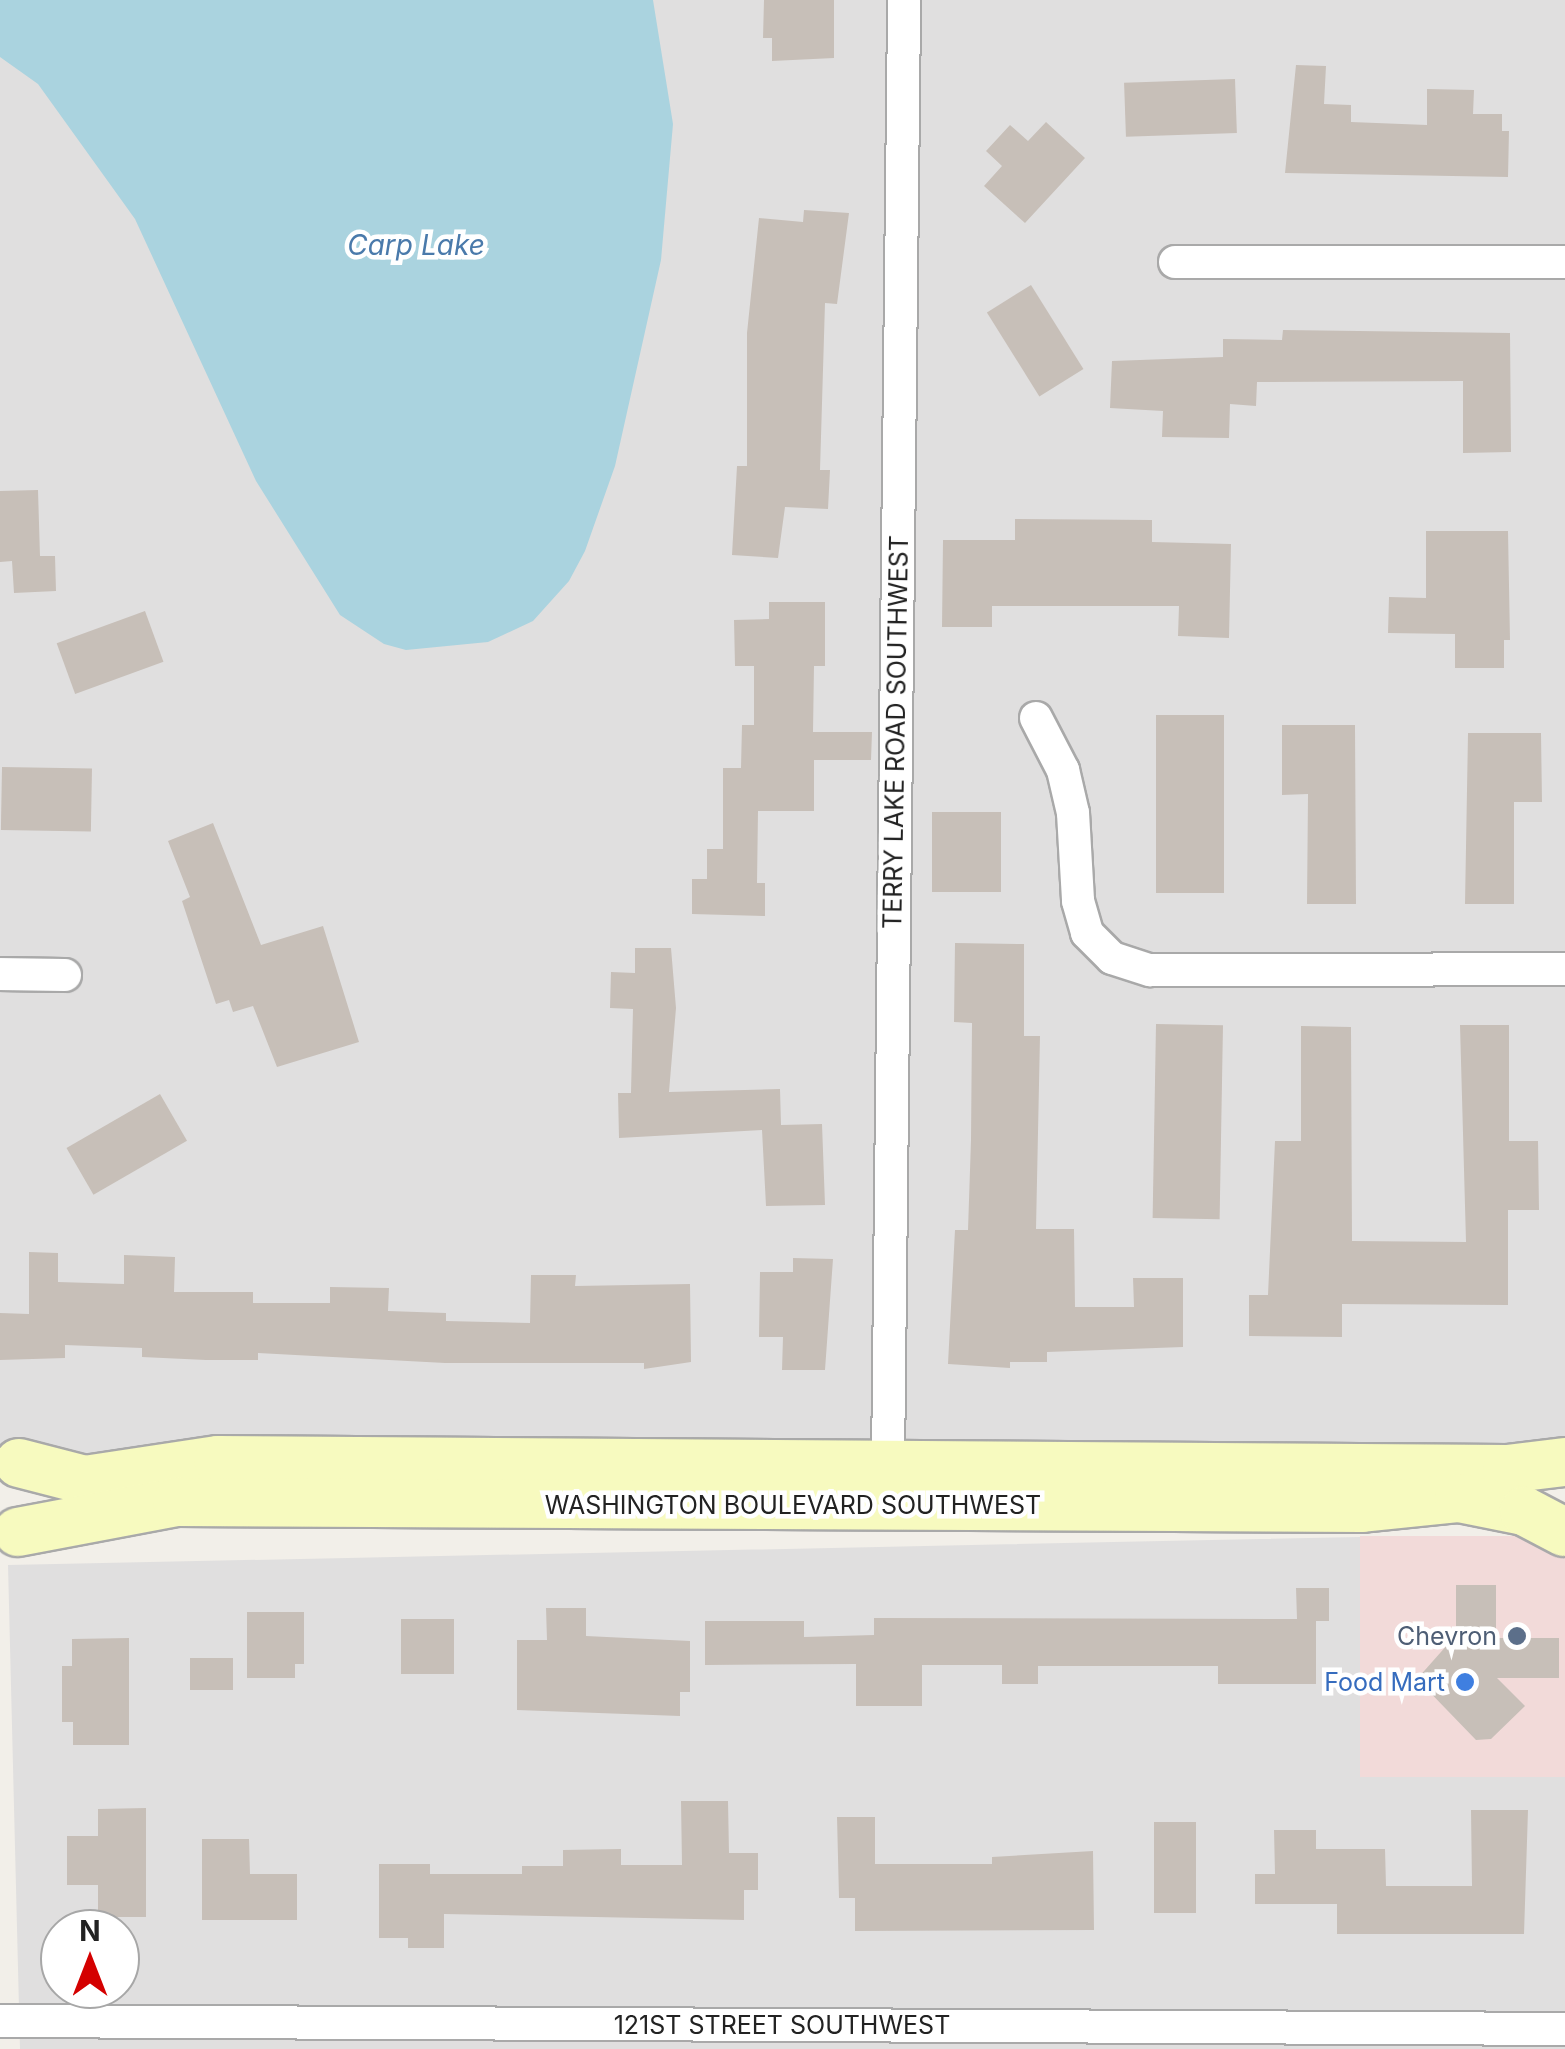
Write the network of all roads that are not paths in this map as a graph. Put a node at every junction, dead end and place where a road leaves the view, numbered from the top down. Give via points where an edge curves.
1 (904, 0) edge
2 (1175, 262) dead end
3 (1565, 262) edge
4 (1036, 718) dead end
5 (1565, 968) edge
6 (0, 974) edge
7 (65, 975) dead end
8 (10, 1453) edge
9 (1565, 1462) edge
10 (888, 1465) junction
11 (1565, 1476) edge
12 (1564, 1534) edge
13 (6, 1545) edge
14 (0, 2021) edge
15 (1565, 2029) edge

1 - 10 street, TERRY LAKE ROAD SOUTHWEST
2 - 3 street
4 - 5 street via 1074,813 1078,901 1088,933 1112,958 1150,970
6 - 7 street
8 - 10 main road, WASHINGTON BOULEVARD SOUTHWEST via 86,1480 218,1460
8 - 13 main road via 30,1492
9 - 10 main road, WASHINGTON BOULEVARD SOUTHWEST via 1507,1469
11 - 12 main road via 1558,1500
12 - 13 main road, WASHINGTON BOULEVARD SOUTHWEST via 1524,1511 1459,1498 1362,1508 177,1502
14 - 15 street, 121ST STREET SOUTHWEST

